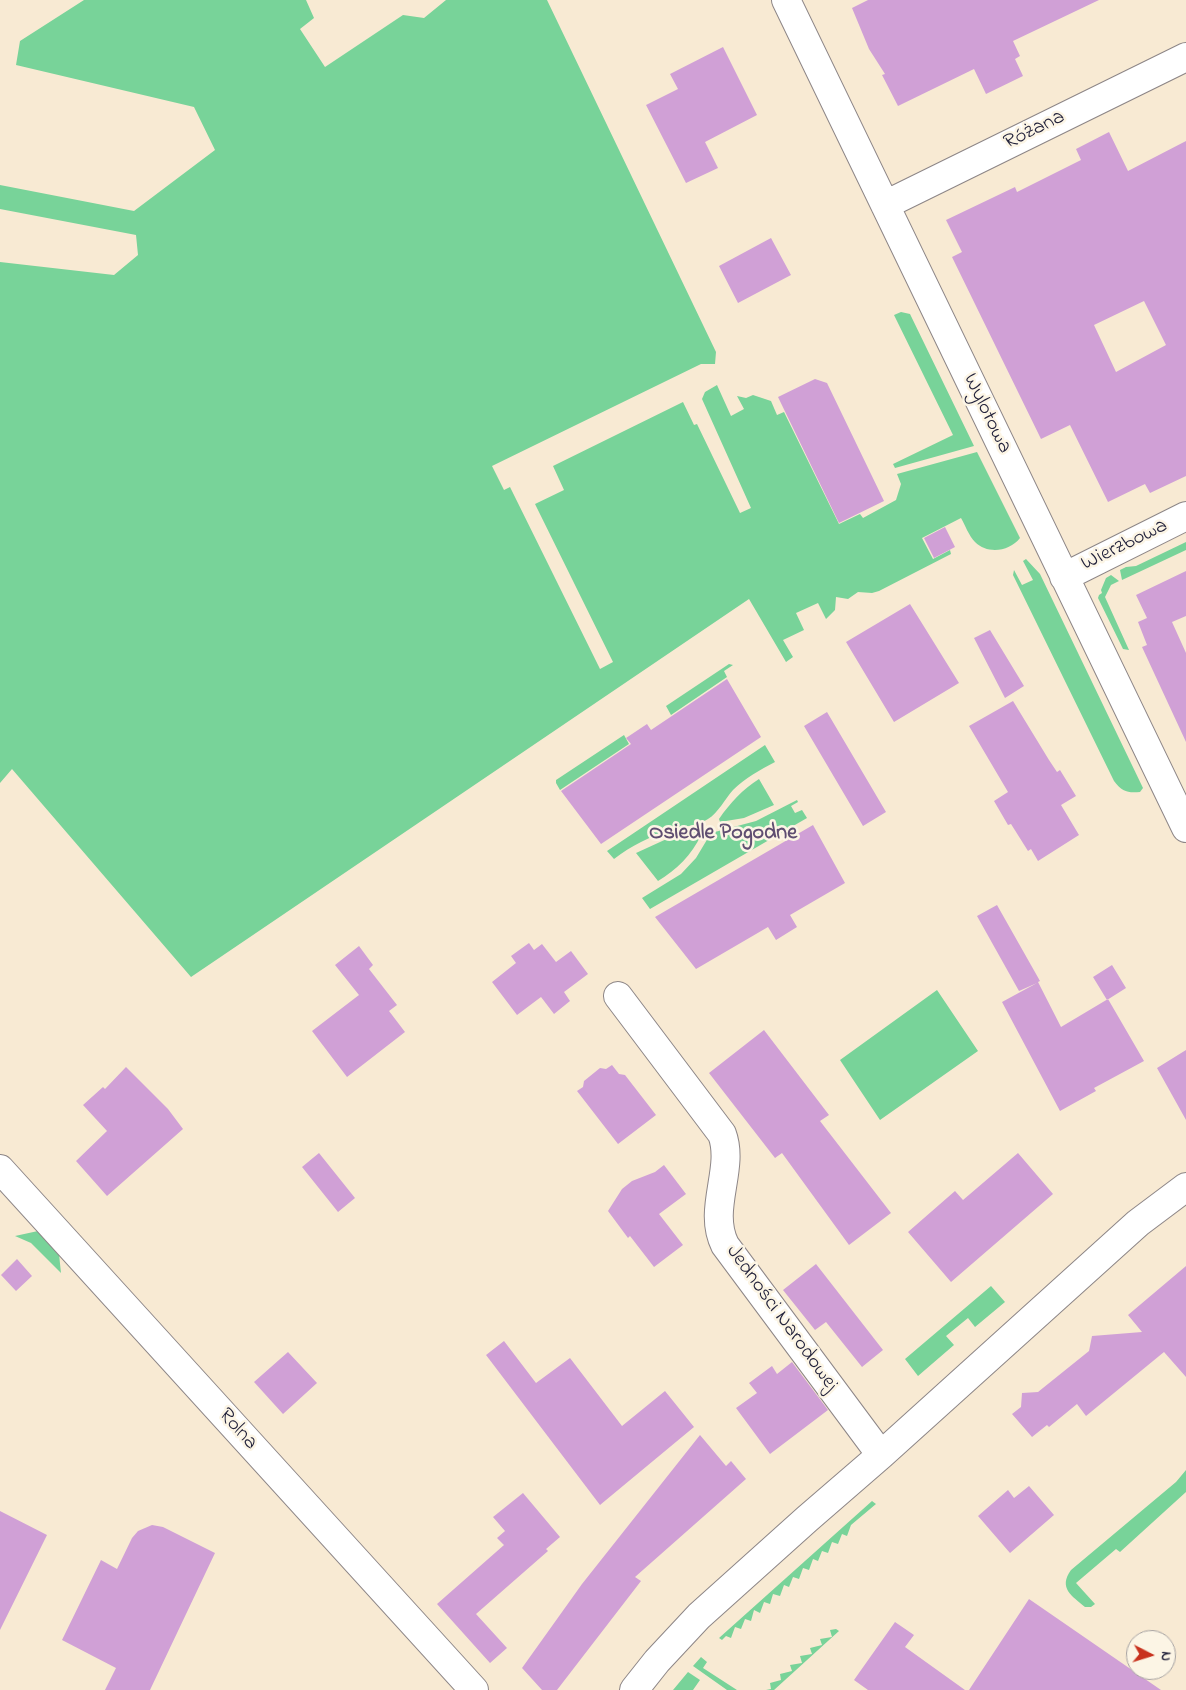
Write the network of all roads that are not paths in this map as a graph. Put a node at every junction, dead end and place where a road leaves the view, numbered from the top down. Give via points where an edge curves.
1 (786, 0) edge
2 (1186, 57) edge
3 (885, 205) junction
4 (1186, 516) edge
5 (1064, 577) junction
6 (1186, 828) edge
7 (618, 996) dead end
8 (0, 1169) edge
9 (1186, 1187) edge
10 (881, 1455) junction
11 (474, 1690) edge
12 (634, 1690) edge

1 - 3 street, Wylotowa
2 - 3 street, Różana
3 - 5 street, Wylotowa
4 - 5 street, Wierzbowa
5 - 6 street, Wylotowa
7 - 10 street, Jedności Narodowej via 722,1134 726,1149 718,1220 725,1245
8 - 11 street, Rolna
9 - 10 street via 1138,1223
10 - 12 street via 699,1616

